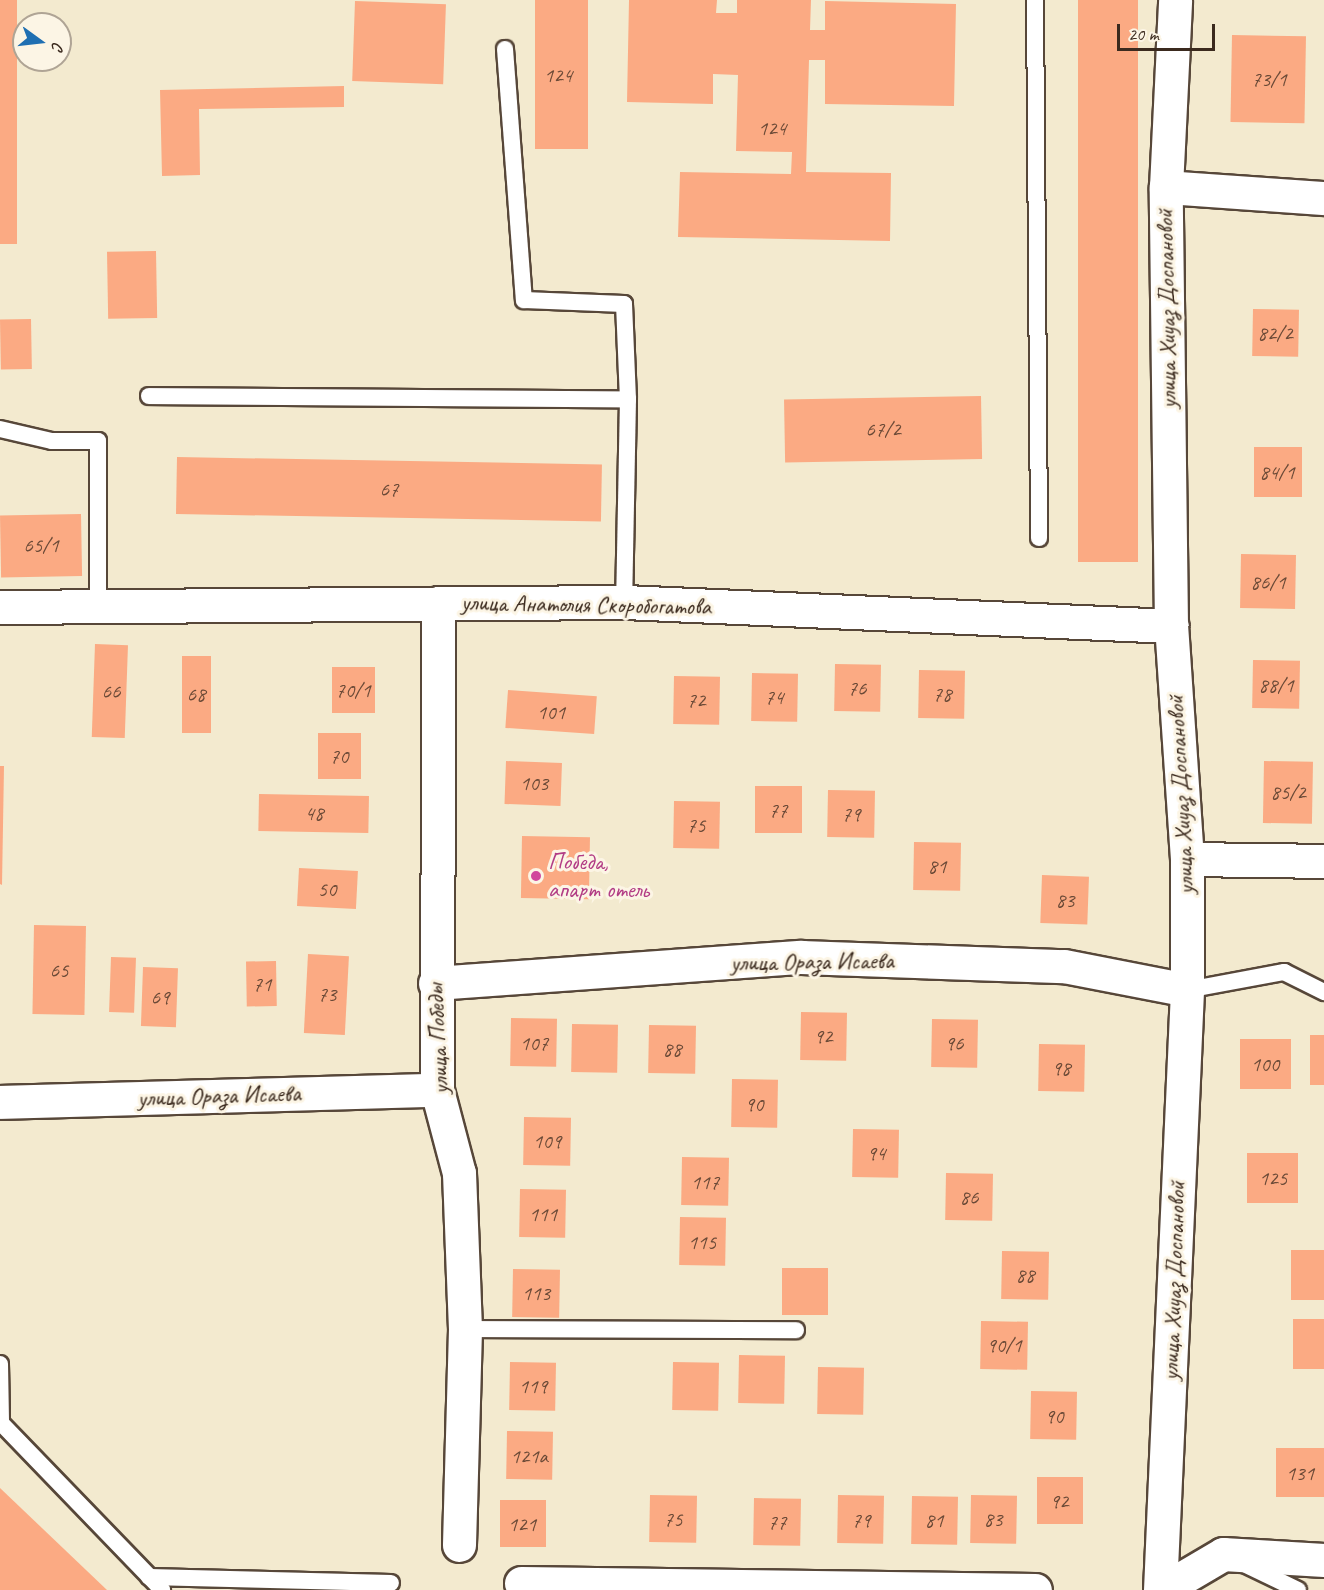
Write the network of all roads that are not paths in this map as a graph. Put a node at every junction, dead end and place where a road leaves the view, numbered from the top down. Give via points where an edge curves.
1 (1035, 0) edge
2 (1174, 0) edge
3 (505, 49) dead end
4 (1166, 187) junction
5 (1324, 198) edge
6 (149, 396) dead end
7 (628, 399) junction
8 (0, 429) edge
9 (1039, 538) dead end
10 (624, 602) junction
11 (438, 603) junction
12 (98, 605) junction
13 (0, 607) edge
14 (1171, 626) junction
15 (1187, 859) junction
16 (1324, 861) edge
17 (435, 983) junction
18 (1187, 990) junction
19 (1324, 992) edge
20 (437, 1090) junction
21 (0, 1102) edge
22 (465, 1329) junction
23 (796, 1330) dead end
24 (0, 1364) edge
25 (459, 1545) dead end
26 (1223, 1554) junction
27 (1324, 1560) edge
28 (150, 1577) junction
29 (391, 1582) dead end
30 (521, 1582) dead end
31 (848, 1589) edge
32 (162, 1590) edge
33 (1035, 1590) edge
34 (1162, 1590) edge
35 (1298, 1590) edge

1 - 9 lane
2 - 4 street, улица Хиуаз Доспановой
3 - 7 lane via 524,300 624,304
4 - 5 street
4 - 14 street, улица Хиуаз Доспановой
6 - 7 lane
7 - 10 lane
8 - 12 lane via 52,441 98,441
10 - 11 street, улица Анатолия Скоробогатова
10 - 14 street, улица Анатолия Скоробогатова
11 - 12 street, улица Анатолия Скоробогатова
11 - 17 street, улица Победы
12 - 13 street, улица Анатолия Скоробогатова
14 - 15 street, улица Хиуаз Доспановой
15 - 16 street
15 - 18 street, улица Хиуаз Доспановой
17 - 18 street, улица Ораза Исаева via 801,957 1064,966
17 - 20 street, улица Победы
18 - 19 lane via 1284,972
18 - 34 street, улица Хиуаз Доспановой
20 - 21 street, улица Ораза Исаева
20 - 22 street, улица Победы via 459,1173
22 - 23 lane
22 - 25 street, улица Победы
24 - 28 lane via 1,1423
26 - 27 street
26 - 34 street
26 - 35 lane
28 - 29 lane
28 - 32 lane
30 - 31 street
31 - 33 street

